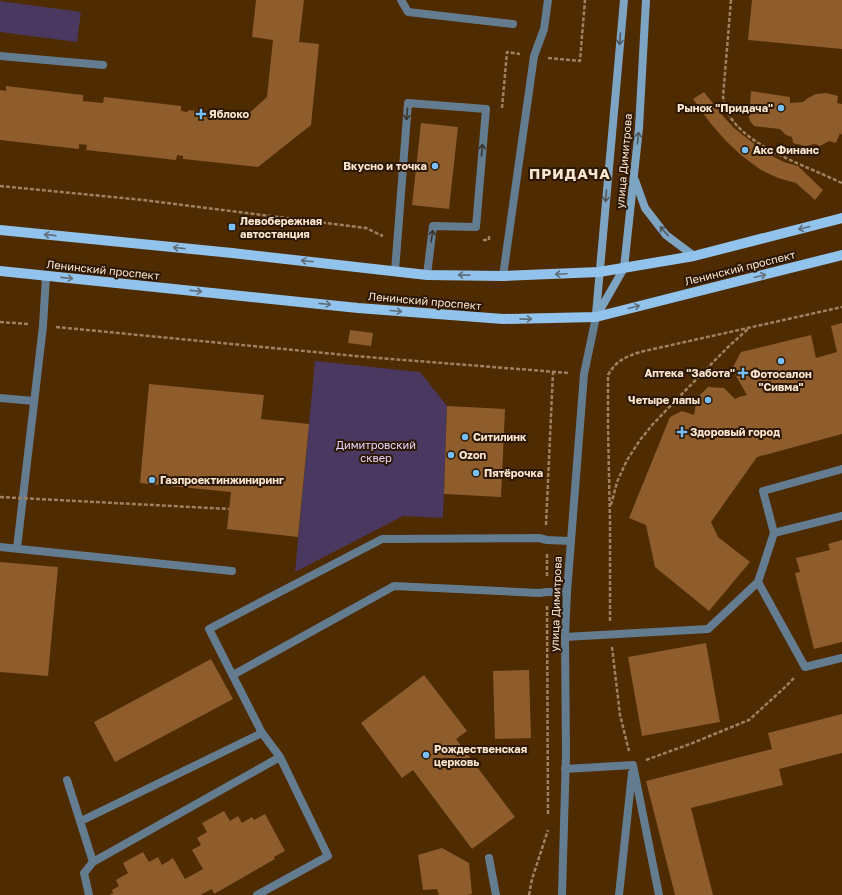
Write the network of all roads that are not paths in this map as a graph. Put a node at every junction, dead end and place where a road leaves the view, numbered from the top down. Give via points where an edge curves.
1 (401, 0) edge
2 (548, 0) edge
3 (624, 0) edge
4 (646, 0) edge
5 (513, 24) dead end
6 (0, 56) edge
7 (103, 65) dead end
8 (634, 176) junction
9 (842, 218) edge
10 (0, 230) edge
11 (842, 255) edge
12 (694, 256) junction
13 (624, 268) junction
14 (0, 271) edge
15 (394, 271) junction
16 (600, 272) junction
17 (427, 275) junction
18 (46, 276) junction
19 (503, 276) junction
20 (596, 317) junction
21 (0, 398) edge
22 (34, 401) junction
23 (842, 469) edge
24 (842, 516) edge
25 (774, 533) junction
26 (570, 541) junction
27 (0, 547) edge
28 (17, 548) junction
29 (232, 571) dead end
30 (758, 582) junction
31 (567, 592) junction
32 (565, 637) junction
33 (842, 658) edge
34 (233, 675) junction
35 (262, 733) junction
36 (280, 757) junction
37 (632, 765) junction
38 (565, 769) junction
39 (67, 780) dead end
40 (80, 821) junction
41 (489, 858) dead end
42 (93, 862) junction
43 (89, 895) edge
44 (257, 895) edge
45 (496, 895) edge
46 (562, 895) edge
47 (619, 895) edge
48 (659, 895) edge

1 - 5 street via 408,12
2 - 19 street via 544,29 534,56
3 -> 16 main road, улица Димитрова
8 -> 4 main road, улица Димитрова
6 - 7 street
12 -> 8 main road, Ленинский проспект via 666,235 645,208
8 - 13 main road, улица Димитрова
9 -> 12 main road, Ленинский проспект
15 -> 10 main road, Ленинский проспект
20 -> 11 main road, Ленинский проспект
12 - 13 main road, Ленинский проспект
13 - 16 main road, Ленинский проспект
13 - 20 main road, улица Димитрова
14 - 18 main road, Ленинский проспект
15 - 17 main road, Ленинский проспект
17 -> 15 street via 433,226 476,227 486,110 408,103
16 -> 19 main road, Ленинский проспект
16 - 20 main road, улица Димитрова
19 -> 17 main road, Ленинский проспект
18 -> 20 main road, Ленинский проспект via 358,308 503,319
18 - 22 street
20 - 26 street, улица Димитрова via 584,374
21 - 22 street
22 - 28 street
23 - 25 street via 763,491
24 - 25 street
25 - 30 street
26 - 31 street, улица Димитрова
26 - 34 street via 539,538 382,539 209,629
27 - 28 street
28 - 29 street
30 - 32 street via 708,629
30 - 33 street via 805,667
31 - 32 street, улица Димитрова
31 - 34 street via 394,586
32 - 38 street, улица Димитрова
34 - 35 street
35 - 36 street
35 - 40 street
36 - 42 street
36 - 44 street via 328,856
37 - 38 street
37 - 47 street
37 - 48 street
38 - 46 street, улица Димитрова
39 - 40 street
40 - 42 street
41 - 45 street
42 - 43 street via 84,873

